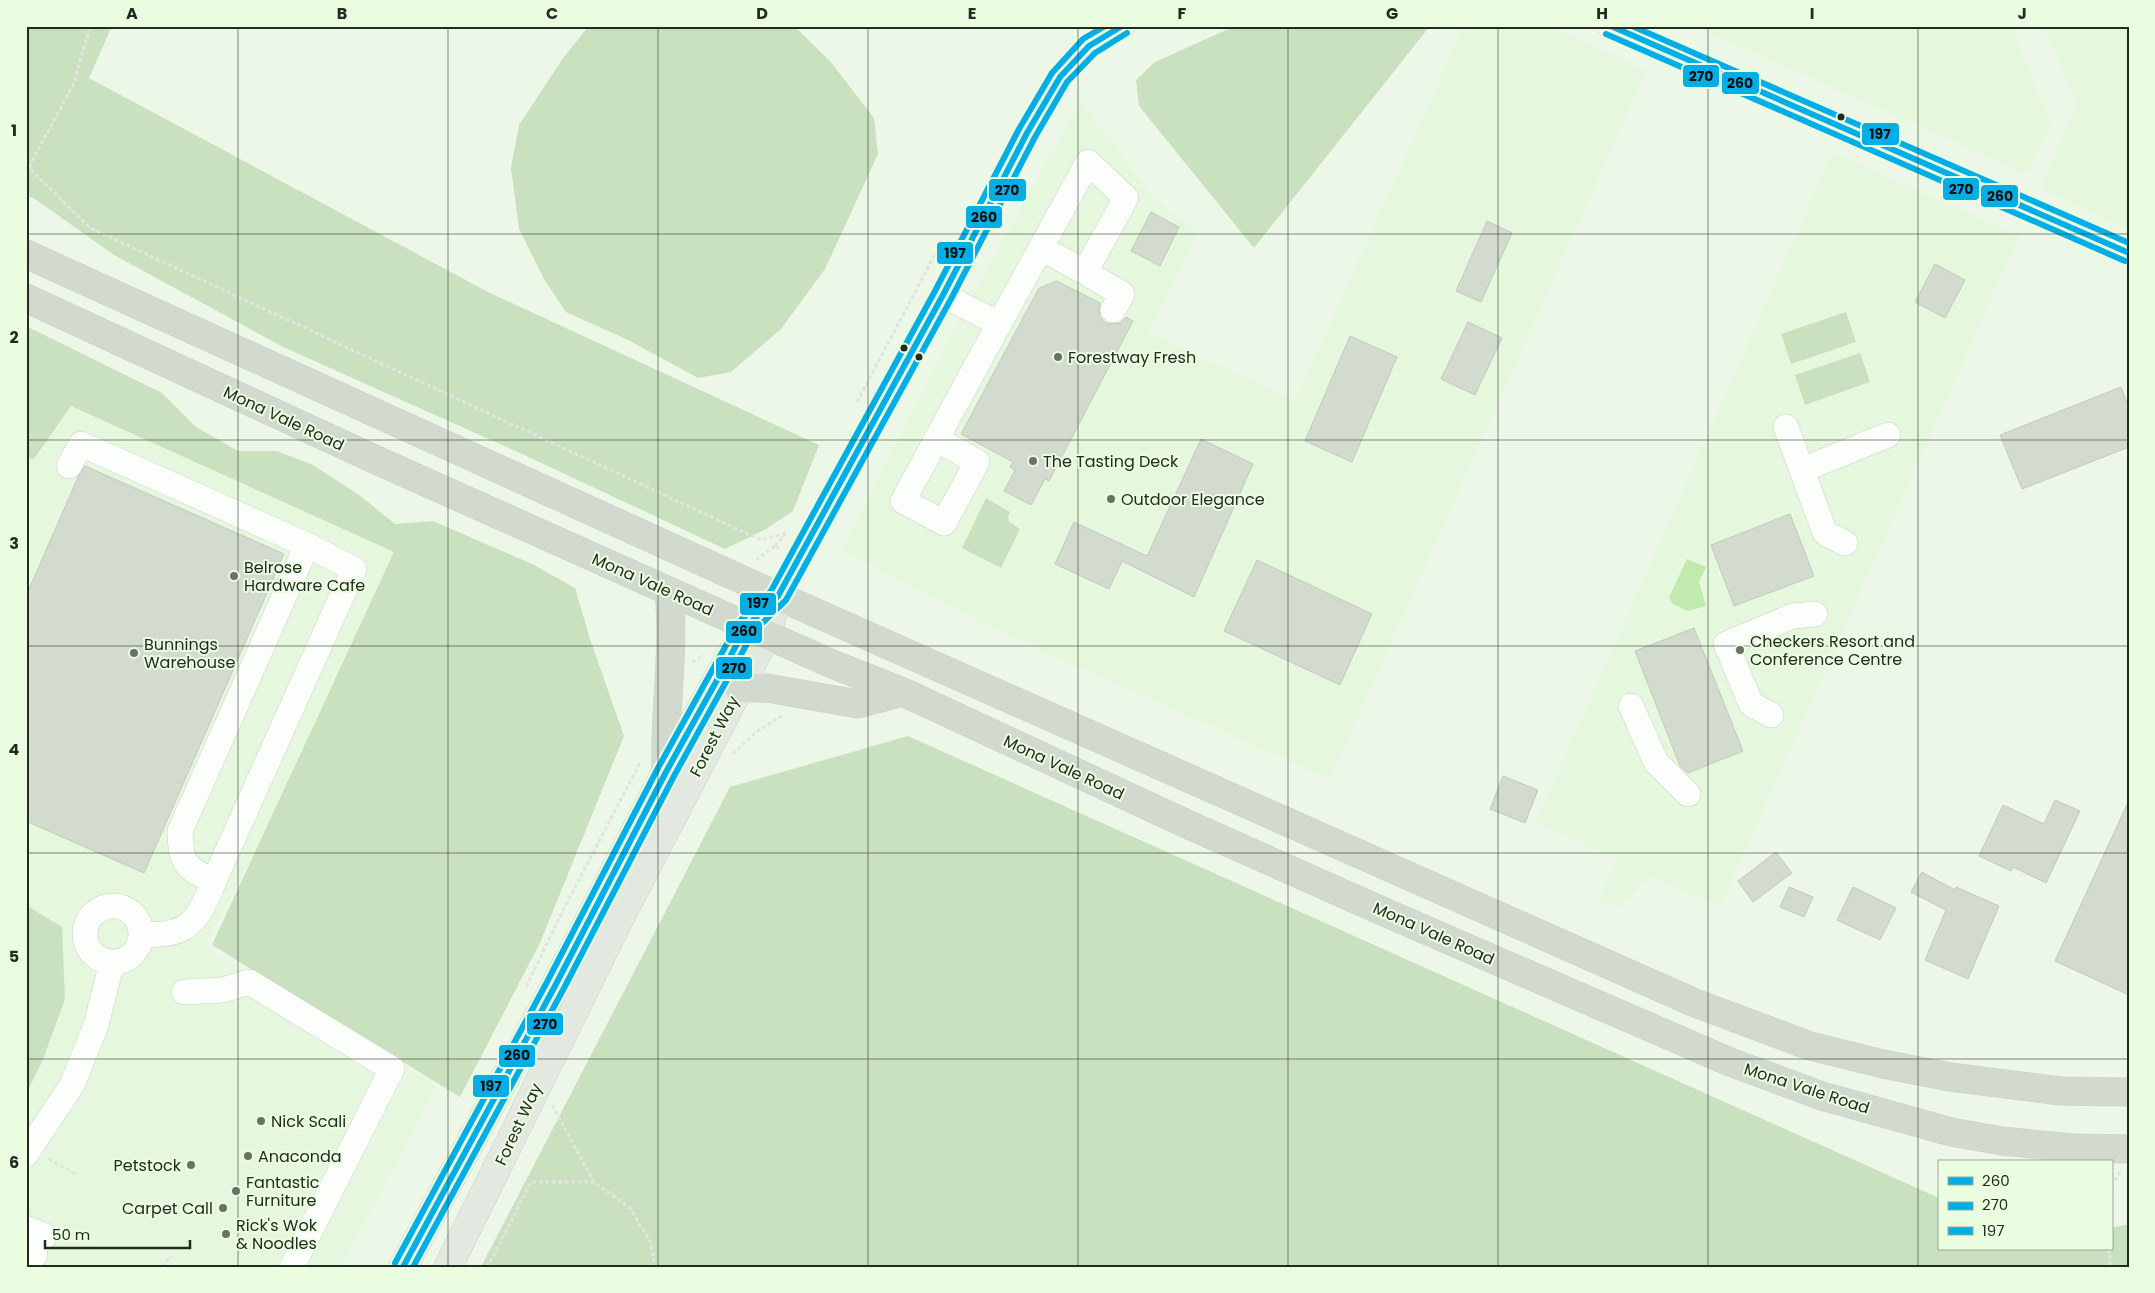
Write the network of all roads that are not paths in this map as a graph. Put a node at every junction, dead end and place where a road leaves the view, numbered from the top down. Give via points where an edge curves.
1 (1122, 26) edge
2 (1610, 26) edge
3 (1041, 248) junction
4 (2129, 253) edge
5 (26, 254) edge
6 (1085, 272) junction
7 (943, 295) junction
8 (26, 298) edge
9 (1113, 310) dead end
10 (999, 324) junction
11 (1786, 426) dead end
12 (1888, 435) dead end
13 (936, 439) dead end
14 (69, 466) dead end
15 (1802, 470) junction
16 (1845, 543) dead end
17 (307, 545) junction
18 (669, 591) junction
19 (778, 596) junction
20 (1815, 614) dead end
21 (757, 630) junction
22 (739, 688) junction
23 (903, 692) junction
24 (1631, 706) dead end
25 (1771, 715) dead end
26 (666, 772) junction
27 (1688, 794) dead end
28 (214, 881) junction
29 (141, 934) junction
30 (112, 962) junction
31 (184, 992) dead end
32 (2129, 1092) edge
33 (2129, 1149) edge
34 (37, 1156) edge
35 (292, 1267) edge
36 (402, 1267) edge
37 (448, 1267) edge

1 - 7 street via 1089,46 1060,77 1027,133
2 - 4 street
3 - 6 street
3 - 6 street via 1088,162 1126,198
3 - 10 street
5 - 19 highway
6 - 9 street via 1122,294
7 - 10 street
7 - 19 street
8 - 18 highway, Mona Vale Road
10 - 13 street
11 - 15 street
12 - 15 street
14 - 17 street via 81,444
15 - 16 street via 1825,534
17 - 28 street via 180,831 172,837 194,873
17 - 28 street via 354,569
18 - 21 highway, Mona Vale Road
18 - 26 highway via 672,622
19 - 21 main road, Forest Way
19 - 32 highway via 1687,1000 1750,1024 1810,1046 1950,1077 2060,1091
20 - 25 street via 1793,616 1726,644 1751,704
21 - 22 main road, Forest Way
21 - 23 highway, Mona Vale Road
21 - 26 main road, Forest Way
22 - 23 highway via 767,688 858,704
22 - 37 main road, Forest Way via 538,1081
23 - 33 highway, Mona Vale Road via 1189,825 1730,1062 1822,1096 1952,1132 2002,1142
24 - 27 street via 1656,762
26 - 36 main road, Forest Way via 556,986
28 - 29 street via 205,905 193,922 180,931
29 - 30 street via 138,948 132,955
29 - 30 street via 136,918 123,907 106,906 92,915 86,927 87,945 99,958
30 - 34 street via 96,1025 72,1086
31 - 35 street via 223,990 249,982 392,1069

